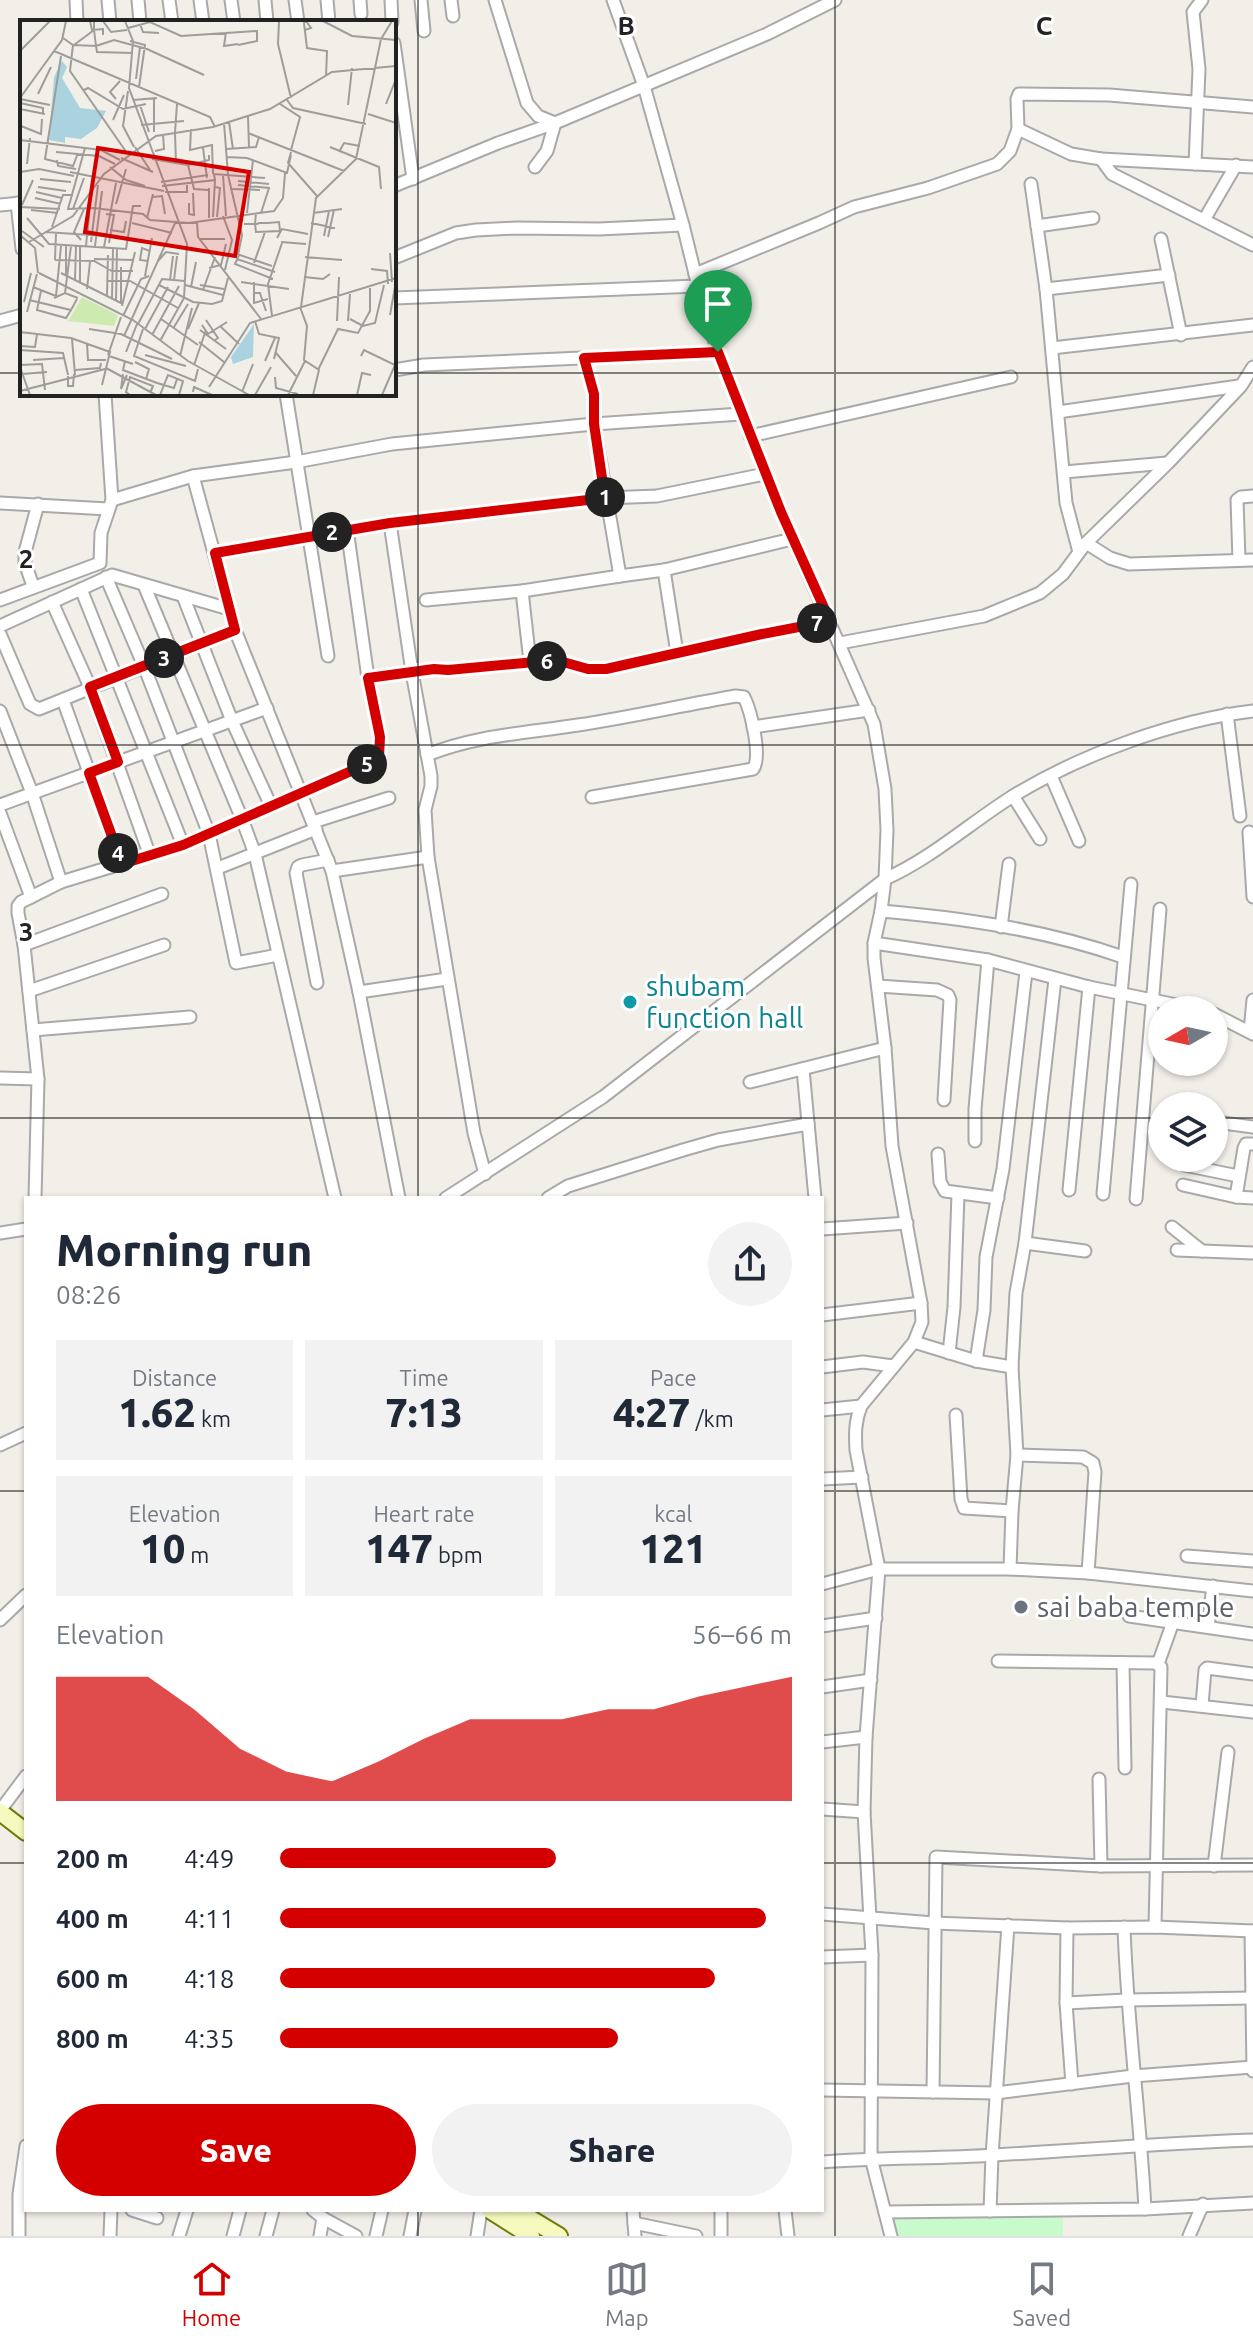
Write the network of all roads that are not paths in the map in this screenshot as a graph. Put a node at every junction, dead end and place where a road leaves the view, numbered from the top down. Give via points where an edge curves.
1 (76, 0) edge
2 (108, 0) edge
3 (138, 0) edge
4 (169, 0) edge
5 (200, 0) edge
6 (231, 0) edge
7 (265, 0) edge
8 (295, 0) edge
9 (327, 0) edge
10 (360, 0) edge
11 (391, 0) edge
12 (421, 0) edge
13 (451, 0) edge
14 (495, 0) edge
15 (613, 0) edge
16 (835, 0) edge
17 (1202, 0) edge
18 (361, 14) dead end
19 (453, 16) dead end
20 (77, 20) edge
21 (110, 20) edge
22 (140, 20) edge
23 (172, 20) edge
24 (203, 20) edge
25 (234, 20) edge
26 (267, 20) edge
27 (298, 20) edge
28 (329, 20) edge
29 (392, 20) edge
30 (424, 31) dead end
31 (396, 76) edge
32 (644, 86) junction
33 (1197, 104) junction
34 (1253, 107) edge
35 (398, 108) edge
36 (555, 123) junction
37 (1018, 129) junction
38 (1101, 159) junction
39 (1195, 164) junction
40 (1236, 165) junction
41 (535, 167) dead end
42 (1253, 167) edge
43 (413, 179) junction
44 (1031, 184) dead end
45 (396, 185) edge
46 (20, 203) edge
47 (0, 205) edge
48 (1093, 218) dead end
49 (1204, 220) junction
50 (683, 225) junction
51 (1037, 226) junction
52 (1161, 239) dead end
53 (1253, 245) edge
54 (396, 257) edge
55 (1169, 275) junction
56 (696, 280) junction
57 (1046, 289) junction
58 (396, 298) edge
59 (20, 316) edge
60 (0, 321) edge
61 (1253, 325) edge
62 (1181, 335) junction
63 (1052, 348) junction
64 (718, 352) junction
65 (584, 358) junction
66 (1253, 367) edge
67 (396, 370) edge
68 (1011, 377) dead end
69 (1241, 386) junction
70 (105, 396) edge
71 (286, 396) edge
72 (1058, 412) junction
73 (741, 414) junction
74 (594, 424) junction
75 (750, 436) junction
76 (296, 462) junction
77 (1168, 463) junction
78 (1064, 472) junction
79 (765, 474) junction
80 (193, 476) junction
81 (1253, 496) edge
82 (605, 498) junction
83 (38, 504) junction
84 (110, 504) junction
85 (0, 507) edge
86 (390, 523) junction
87 (347, 529) junction
88 (309, 537) junction
89 (792, 539) junction
90 (1082, 547) junction
91 (215, 553) junction
92 (1239, 560) junction
93 (1253, 560) edge
94 (664, 570) junction
95 (620, 576) junction
96 (106, 577) junction
97 (144, 585) junction
98 (33, 586) junction
99 (81, 589) junction
100 (522, 591) junction
101 (183, 596) junction
102 (0, 600) edge
103 (426, 600) dead end
104 (52, 602) junction
105 (229, 609) junction
106 (830, 621) junction
107 (0, 626) edge
108 (235, 630) junction
109 (0, 634) edge
110 (201, 643) junction
111 (840, 643) junction
112 (677, 653) junction
113 (173, 654) junction
114 (328, 656) dead end
115 (530, 662) junction
116 (144, 666) junction
117 (412, 672) junction
118 (116, 677) junction
119 (368, 678) junction
120 (90, 687) junction
121 (63, 700) junction
122 (267, 708) junction
123 (869, 710) junction
124 (0, 711) edge
125 (1253, 711) edge
126 (1227, 714) junction
127 (232, 721) junction
128 (753, 727) junction
129 (204, 731) junction
130 (174, 742) junction
131 (144, 753) junction
132 (427, 755) junction
133 (118, 762) junction
134 (89, 773) junction
135 (1051, 776) junction
136 (32, 793) junction
137 (301, 793) junction
138 (1013, 796) junction
139 (592, 797) dead end
140 (389, 798) dead end
141 (0, 805) edge
142 (271, 806) junction
143 (0, 813) edge
144 (1240, 816) dead end
145 (242, 819) junction
146 (314, 825) junction
147 (1249, 832) dead end
148 (209, 834) junction
149 (1040, 839) dead end
150 (1079, 841) dead end
151 (183, 845) junction
152 (255, 854) junction
153 (150, 856) junction
154 (428, 857) junction
155 (122, 864) junction
156 (1009, 864) dead end
157 (330, 866) junction
158 (218, 868) junction
159 (885, 879) junction
160 (61, 882) junction
161 (1131, 884) dead end
162 (162, 894) dead end
163 (31, 897) junction
164 (1253, 897) edge
165 (1160, 909) dead end
166 (881, 911) junction
167 (1001, 927) junction
168 (874, 943) junction
169 (24, 945) junction
170 (164, 945) dead end
171 (278, 955) junction
172 (1123, 957) junction
173 (988, 960) junction
174 (1026, 972) junction
175 (447, 979) junction
176 (1055, 979) junction
177 (317, 983) dead end
178 (878, 986) junction
179 (1089, 987) junction
180 (29, 991) junction
181 (359, 992) junction
182 (1121, 993) junction
183 (1154, 996) edge
184 (1148, 999) edge
185 (1253, 1000) edge
186 (190, 1017) dead end
187 (1228, 1021) edge
188 (33, 1030) junction
189 (1252, 1032) edge
190 (885, 1048) junction
191 (1148, 1066) edge
192 (803, 1069) junction
193 (0, 1078) edge
194 (38, 1079) junction
195 (750, 1082) dead end
196 (944, 1100) dead end
197 (808, 1124) junction
198 (1228, 1124) edge
199 (1253, 1127) edge
200 (975, 1141) dead end
201 (1253, 1144) edge
202 (938, 1154) dead end
203 (1218, 1172) edge
204 (485, 1174) junction
205 (1238, 1176) junction
206 (1183, 1185) dead end
207 (1069, 1190) dead end
208 (469, 1192) edge
209 (958, 1194) junction
210 (1103, 1194) dead end
211 (35, 1196) edge
212 (335, 1196) edge
213 (399, 1196) edge
214 (551, 1196) edge
215 (815, 1196) edge
216 (1236, 1197) junction
217 (998, 1198) junction
218 (1253, 1198) edge
219 (1136, 1199) dead end
220 (907, 1223) junction
221 (1172, 1227) dead end
222 (24, 1229) edge
223 (824, 1229) edge
224 (0, 1233) edge
225 (1025, 1243) junction
226 (1177, 1250) dead end
227 (1085, 1251) dead end
228 (1202, 1251) junction
229 (1253, 1253) edge
230 (921, 1303) junction
231 (824, 1315) edge
232 (914, 1342) junction
233 (949, 1353) junction
234 (976, 1361) junction
235 (893, 1366) junction
236 (824, 1367) edge
237 (1012, 1367) junction
238 (861, 1406) junction
239 (824, 1410) edge
240 (956, 1415) dead end
241 (24, 1434) edge
242 (0, 1445) edge
243 (1017, 1455) junction
244 (862, 1477) junction
245 (824, 1479) edge
246 (1012, 1511) junction
247 (1187, 1556) dead end
248 (1253, 1561) edge
249 (879, 1569) junction
250 (1010, 1569) junction
251 (1088, 1573) junction
252 (824, 1583) edge
253 (1213, 1586) junction
254 (1253, 1591) edge
255 (24, 1597) edge
256 (1129, 1616) dead end
257 (876, 1618) junction
258 (0, 1620) edge
259 (1173, 1622) junction
260 (824, 1626) edge
261 (1208, 1627) junction
262 (1253, 1634) edge
263 (998, 1661) dead end
264 (1123, 1663) junction
265 (1158, 1664) junction
266 (1253, 1674) edge
267 (871, 1680) junction
268 (824, 1687) edge
269 (1162, 1702) junction
270 (1202, 1705) junction
271 (1253, 1712) edge
272 (866, 1737) junction
273 (824, 1742) edge
274 (1228, 1752) dead end
275 (1125, 1768) dead end
276 (24, 1779) edge
277 (1099, 1779) dead end
278 (1, 1809) edge
279 (824, 1809) edge
280 (864, 1812) junction
281 (24, 1818) edge
282 (24, 1830) edge
283 (1253, 1865) edge
284 (1101, 1866) junction
285 (1214, 1866) junction
286 (1155, 1867) junction
287 (824, 1914) edge
288 (870, 1917) junction
289 (934, 1923) junction
290 (1008, 1925) junction
291 (1124, 1927) junction
292 (1155, 1927) junction
293 (1067, 1928) junction
294 (1252, 1931) edge
295 (872, 1955) junction
296 (824, 1957) edge
297 (1253, 1998) edge
298 (1126, 2000) junction
299 (1066, 2003) junction
300 (1253, 2068) edge
301 (1133, 2076) junction
302 (1072, 2084) junction
303 (824, 2090) edge
304 (933, 2092) junction
305 (870, 2093) junction
306 (996, 2093) junction
307 (1253, 2140) edge
308 (1141, 2144) junction
309 (992, 2156) junction
310 (871, 2158) junction
311 (24, 2160) edge
312 (824, 2162) edge
313 (1253, 2203) edge
314 (1203, 2204) junction
315 (1145, 2209) junction
316 (990, 2211) junction
317 (111, 2212) edge
318 (138, 2212) edge
319 (186, 2212) edge
320 (239, 2212) edge
321 (272, 2212) edge
322 (316, 2212) edge
323 (382, 2212) edge
324 (415, 2212) edge
325 (481, 2212) edge
326 (493, 2212) edge
327 (519, 2212) edge
328 (721, 2212) edge
329 (785, 2212) edge
330 (885, 2212) junction
331 (634, 2216) edge
332 (157, 2218) dead end
333 (323, 2218) junction
334 (19, 2236) edge
335 (110, 2236) edge
336 (179, 2236) edge
337 (233, 2236) edge
338 (266, 2236) edge
339 (320, 2236) edge
340 (356, 2236) edge
341 (376, 2236) edge
342 (410, 2236) edge
343 (477, 2236) edge
344 (531, 2236) edge
345 (559, 2236) edge
346 (635, 2236) edge
347 (696, 2236) edge
348 (721, 2236) edge
349 (788, 2236) edge
350 (891, 2236) edge
351 (1189, 2236) edge

1 - 20 street
2 - 21 street
3 - 22 street
4 - 23 street
5 - 24 street
6 - 25 street
7 - 26 street
8 - 27 street
9 - 28 street
10 - 18 street
11 - 29 street
12 - 30 street
13 - 19 street
14 - 36 street via 527,103 538,116
15 - 32 street
16 - 32 street
17 - 33 street via 1193,12
31 - 35 street
32 - 36 street
32 - 50 street
33 - 34 street
33 - 37 street via 1026,93 1017,99
33 - 39 street
35 - 43 street
36 - 41 street via 547,151
36 - 43 street
37 - 38 street via 1071,154
37 - 56 street via 1010,151 997,164 854,207
38 - 39 street
38 - 49 street via 1112,174
39 - 40 street
40 - 42 street
40 - 49 street
43 - 45 street
44 - 51 street
46 - 47 street
48 - 51 street
49 - 53 street
50 - 54 street via 476,230
50 - 56 street
51 - 57 street
52 - 55 street
55 - 57 street
55 - 62 street
56 - 58 street
56 - 64 street
57 - 63 street
59 - 60 street
61 - 62 street
62 - 63 street
63 - 72 street
64 - 65 street
64 - 73 street
65 - 67 street
65 - 74 street via 594,394
66 - 69 street
68 - 75 street
69 - 72 street
69 - 77 street
70 - 84 street
71 - 76 street
72 - 78 street
73 - 74 street
73 - 75 street
74 - 76 street via 392,444
74 - 82 street
75 - 79 street
76 - 80 street
76 - 88 street
77 - 78 street
77 - 90 street
78 - 90 street via 1066,503
79 - 82 street via 657,496
79 - 89 street
80 - 84 street
80 - 91 street
81 - 92 street via 1237,500
82 - 86 street
82 - 95 street
83 - 84 street
83 - 85 street
83 - 98 street via 25,552
84 - 98 street via 101,533 100,563
86 - 87 street
86 - 117 street
87 - 88 street
87 - 119 street
88 - 91 street
88 - 114 street
89 - 94 street
89 - 106 street
90 - 92 street via 1129,564
90 - 111 street via 1063,574 1040,593 997,612
91 - 105 street
92 - 93 street
94 - 95 street
94 - 112 street
95 - 100 street
96 - 97 street
96 - 99 street
96 - 116 street
97 - 101 street
97 - 113 street
98 - 102 street
99 - 104 street
99 - 118 street
100 - 103 street
100 - 115 street
101 - 105 street
101 - 110 street
104 - 107 street
104 - 120 street
105 - 108 street
106 - 111 street
106 - 112 street
108 - 110 street
108 - 122 street
109 - 121 street via 33,707
110 - 113 street
110 - 127 street
111 - 123 street
112 - 115 street via 606,669 556,660
113 - 116 street
113 - 129 street
115 - 117 street
116 - 118 street
116 - 130 street
117 - 119 street
117 - 132 street
118 - 120 street
118 - 131 street
119 - 137 street via 379,757
120 - 121 street
120 - 133 street
121 - 134 street
122 - 127 street
122 - 137 street
123 - 128 street
123 - 159 street via 885,789
124 - 136 street
125 - 126 street
126 - 135 street via 1119,746
126 - 144 street
127 - 129 street
127 - 142 street
128 - 132 street via 747,701 736,696 484,738
128 - 139 street via 758,758 753,769
129 - 130 street
129 - 145 street
130 - 131 street
130 - 148 street
131 - 133 street
131 - 151 street
132 - 154 street
133 - 134 street
133 - 153 street
134 - 136 street
134 - 155 street
135 - 138 street
135 - 150 street
136 - 141 street
136 - 160 street
137 - 142 street
137 - 146 street
138 - 149 street
138 - 159 street via 908,869
140 - 146 street
142 - 145 street
143 - 163 street
145 - 148 street
145 - 152 street
146 - 152 street
146 - 157 street
147 - 164 street
148 - 151 street
148 - 158 street
151 - 153 street
152 - 158 street
152 - 171 street
153 - 155 street
154 - 157 street
154 - 175 street
155 - 160 street
156 - 167 street
157 - 177 street via 296,869
157 - 181 street
158 - 171 street via 236,963
159 - 166 street
159 - 204 street via 603,1097
160 - 163 street
161 - 172 street
162 - 169 street
163 - 169 street via 18,906
165 - 183 street
166 - 167 street
166 - 168 street
167 - 172 street
168 - 173 street
168 - 178 street
169 - 180 street
170 - 180 street
171 - 212 street
172 - 182 street
173 - 174 street
173 - 200 street
174 - 176 street
174 - 217 street
175 - 181 street
175 - 204 street
176 - 179 street
176 - 225 street
178 - 190 street
178 - 196 street via 948,995
179 - 182 street
179 - 207 street
180 - 188 street
181 - 213 street
182 - 184 street
182 - 210 street
185 - 189 street
186 - 188 street
187 - 189 street
188 - 194 street
190 - 192 street
190 - 220 street via 892,1146
191 - 219 street
192 - 195 street
192 - 197 street
193 - 194 street
194 - 211 street
197 - 214 street via 718,1140 568,1186
197 - 215 street
198 - 199 street
201 - 205 street via 1245,1146
202 - 209 street via 942,1188
203 - 205 street
204 - 208 street
205 - 216 street
206 - 216 street
209 - 217 street
209 - 233 street
216 - 218 street
217 - 234 street via 986,1257
220 - 223 street
220 - 230 street
221 - 228 street
222 - 224 street
225 - 227 street
225 - 237 street
226 - 228 street
228 - 229 street
230 - 231 street
230 - 232 street via 922,1322
232 - 233 street
232 - 235 street
233 - 234 street
234 - 237 street
235 - 236 street via 863,1362
235 - 238 street
237 - 243 street
238 - 239 street
238 - 244 street via 855,1433
240 - 246 street via 964,1508
241 - 242 street
243 - 246 street
243 - 251 street via 1083,1457 1093,1463
244 - 245 street
244 - 249 street
246 - 250 street
247 - 248 street
249 - 250 street
249 - 252 street
249 - 257 street
250 - 251 street
251 - 253 street
253 - 254 street
253 - 261 street
255 - 258 street
256 - 259 street
257 - 260 street
257 - 267 street
259 - 261 street
259 - 265 street
261 - 262 street
263 - 264 street
264 - 265 street
264 - 275 street
265 - 269 street
266 - 270 street via 1207,1668
267 - 268 street
267 - 272 street
269 - 270 street
269 - 286 street
270 - 271 street
272 - 273 street
272 - 280 street
274 - 285 street
276 - 278 street
277 - 284 street
278 - 281 main road
278 - 282 main road
279 - 280 street
280 - 288 street
283 - 285 street
284 - 286 street
284 - 289 street via 936,1857
285 - 286 street
286 - 292 street
287 - 288 street
288 - 289 street
288 - 295 street
289 - 290 street
289 - 304 street
290 - 293 street
290 - 306 street
291 - 292 street
291 - 293 street
291 - 298 street
292 - 294 street
293 - 299 street
294 - 297 street
295 - 296 street
295 - 305 street
297 - 298 street
297 - 300 street
298 - 299 street
298 - 301 street
299 - 302 street
300 - 301 street
301 - 302 street
301 - 308 street
302 - 306 street
303 - 305 street
304 - 305 street
304 - 306 street
305 - 310 street
306 - 309 street
307 - 308 street
308 - 309 street
308 - 315 street
309 - 310 street
309 - 316 street
310 - 312 street
310 - 330 street
311 - 334 street
313 - 314 street
314 - 315 street
314 - 351 street
315 - 316 street
316 - 330 street
317 - 335 street
318 - 332 street
319 - 336 street
320 - 337 street
321 - 338 street
322 - 333 street
323 - 341 street
324 - 342 street
325 - 343 street
326 - 344 main road
327 - 345 main road
328 - 348 street
329 - 349 street
330 - 350 street
331 - 346 street
331 - 347 street
333 - 339 street
333 - 340 street

